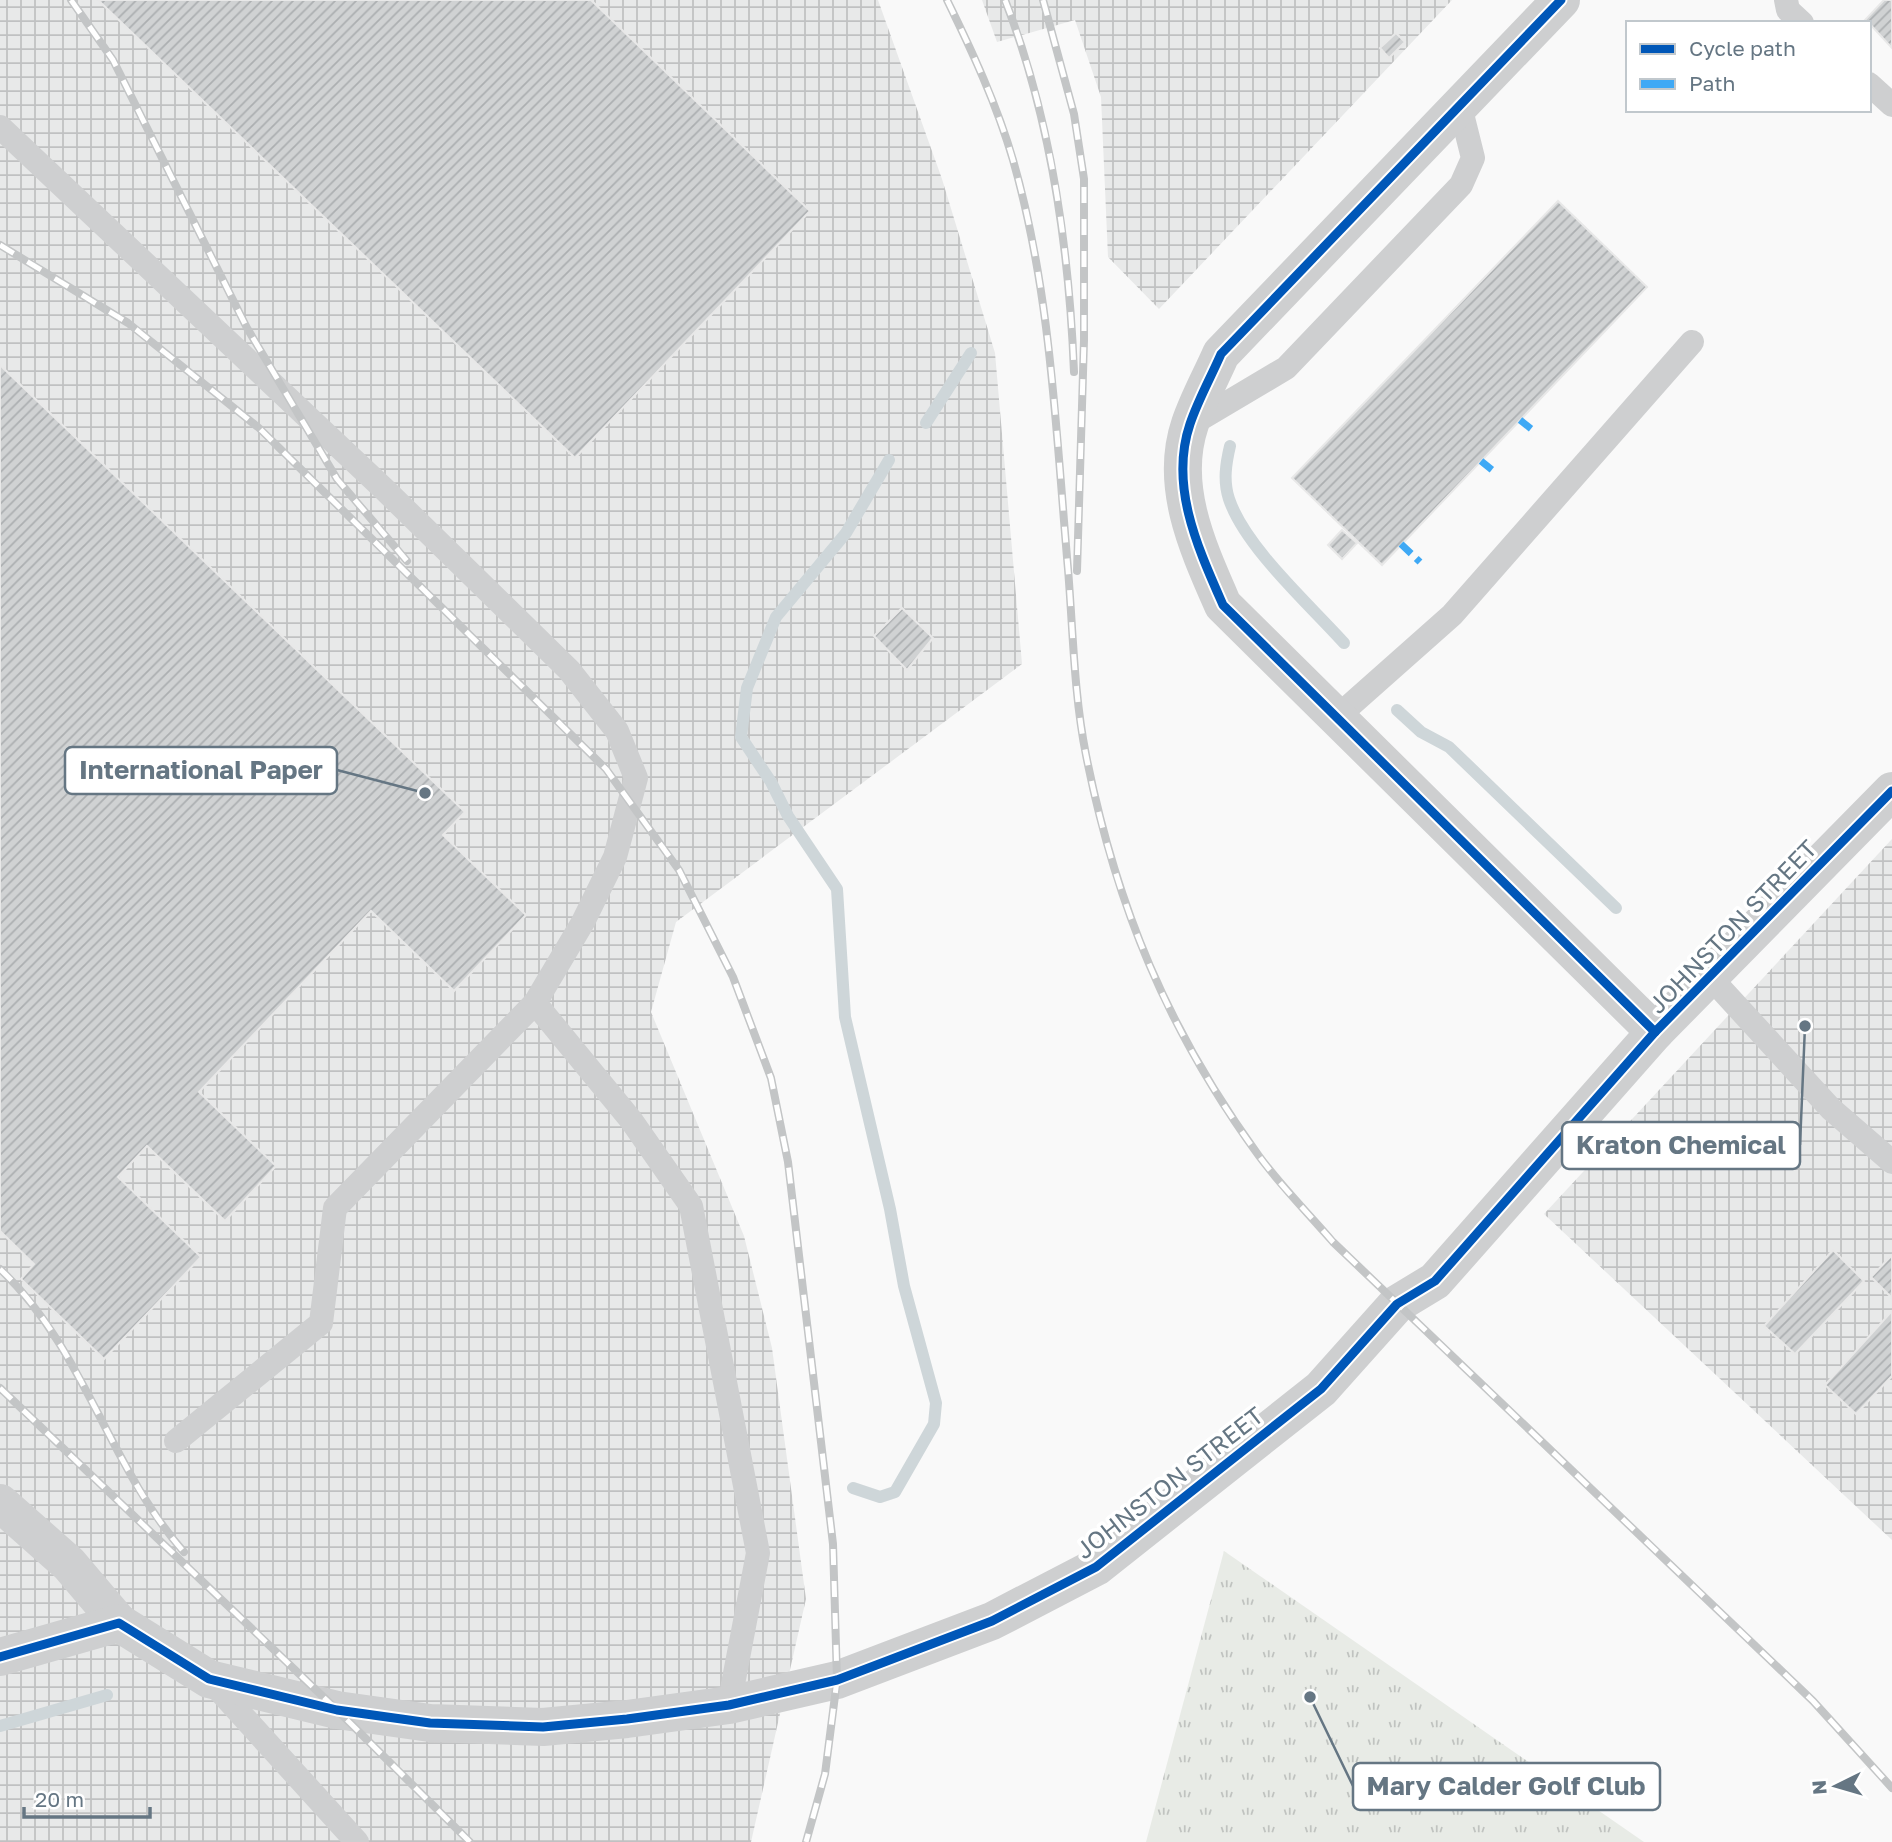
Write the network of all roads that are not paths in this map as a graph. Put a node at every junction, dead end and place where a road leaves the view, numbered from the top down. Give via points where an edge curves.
1 (1561, 0) edge
2 (1786, 0) edge
3 (1800, 21) edge
4 (1871, 86) edge
5 (1892, 105) edge
6 (1460, 106) junction
7 (0, 127) edge
8 (1692, 342) dead end
9 (1190, 425) junction
10 (1337, 717) junction
11 (1892, 791) edge
12 (1710, 977) junction
13 (535, 1003) junction
14 (1655, 1032) junction
15 (1892, 1162) edge
16 (176, 1441) dead end
17 (0, 1503) edge
18 (119, 1623) junction
19 (0, 1657) edge
20 (209, 1679) junction
21 (729, 1705) junction
22 (357, 1842) edge

1 - 6 street
2 - 3 lane via 1788,10
4 - 5 lane
6 - 9 street via 1221,354
6 - 9 lane via 1473,158 1461,185 1286,368
7 - 13 lane via 384,489 569,670 618,730 636,778 615,857
8 - 10 lane via 1451,615
9 - 10 street via 1182,482 1196,544 1223,604
10 - 14 street
11 - 12 street, JOHNSTON STREET
12 - 14 street, JOHNSTON STREET
12 - 15 lane via 1831,1109
13 - 16 lane via 335,1208 321,1323
13 - 21 lane via 631,1120 691,1206 758,1553
14 - 21 street, JOHNSTON STREET via 1435,1281 1397,1304 1321,1389 1096,1567 992,1621 836,1680
17 - 18 street, JOHNSTON STREET via 69,1563
18 - 19 street
18 - 20 street, JOHNSTON STREET
20 - 21 street, JOHNSTON STREET via 337,1710 430,1723 543,1727
20 - 22 lane

